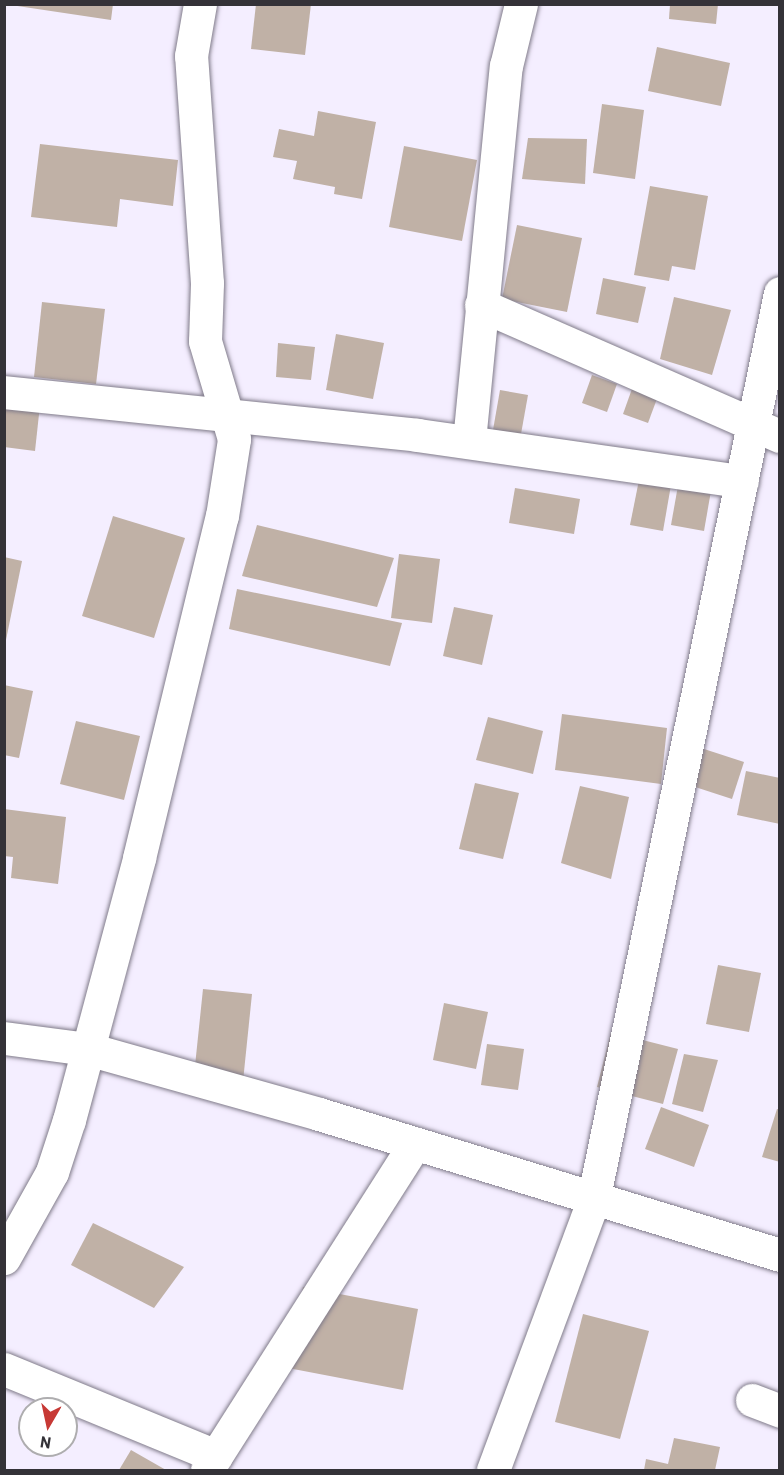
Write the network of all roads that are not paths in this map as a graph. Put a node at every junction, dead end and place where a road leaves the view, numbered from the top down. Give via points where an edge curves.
1 (200, 4) edge
2 (521, 4) edge
3 (780, 293) edge
4 (481, 305) junction
5 (4, 392) edge
6 (224, 414) junction
7 (766, 431) edge
8 (469, 441) junction
9 (742, 481) junction
10 (4, 1038) edge
11 (88, 1049) junction
12 (415, 1144) junction
13 (593, 1201) junction
14 (780, 1256) edge
15 (4, 1258) edge
16 (4, 1369) edge
17 (212, 1463) edge
18 (493, 1470) edge

1 - 6 street via 190,56 207,283 205,341
2 - 4 street via 507,66
3 - 7 street
4 - 7 street
4 - 8 street
5 - 6 street
6 - 8 street
6 - 11 street via 234,439 222,516
7 - 9 street
8 - 9 street
9 - 13 street
10 - 11 street
11 - 12 street
11 - 15 street via 52,1172
12 - 13 street
12 - 17 street
13 - 14 street
13 - 18 street
16 - 17 street

